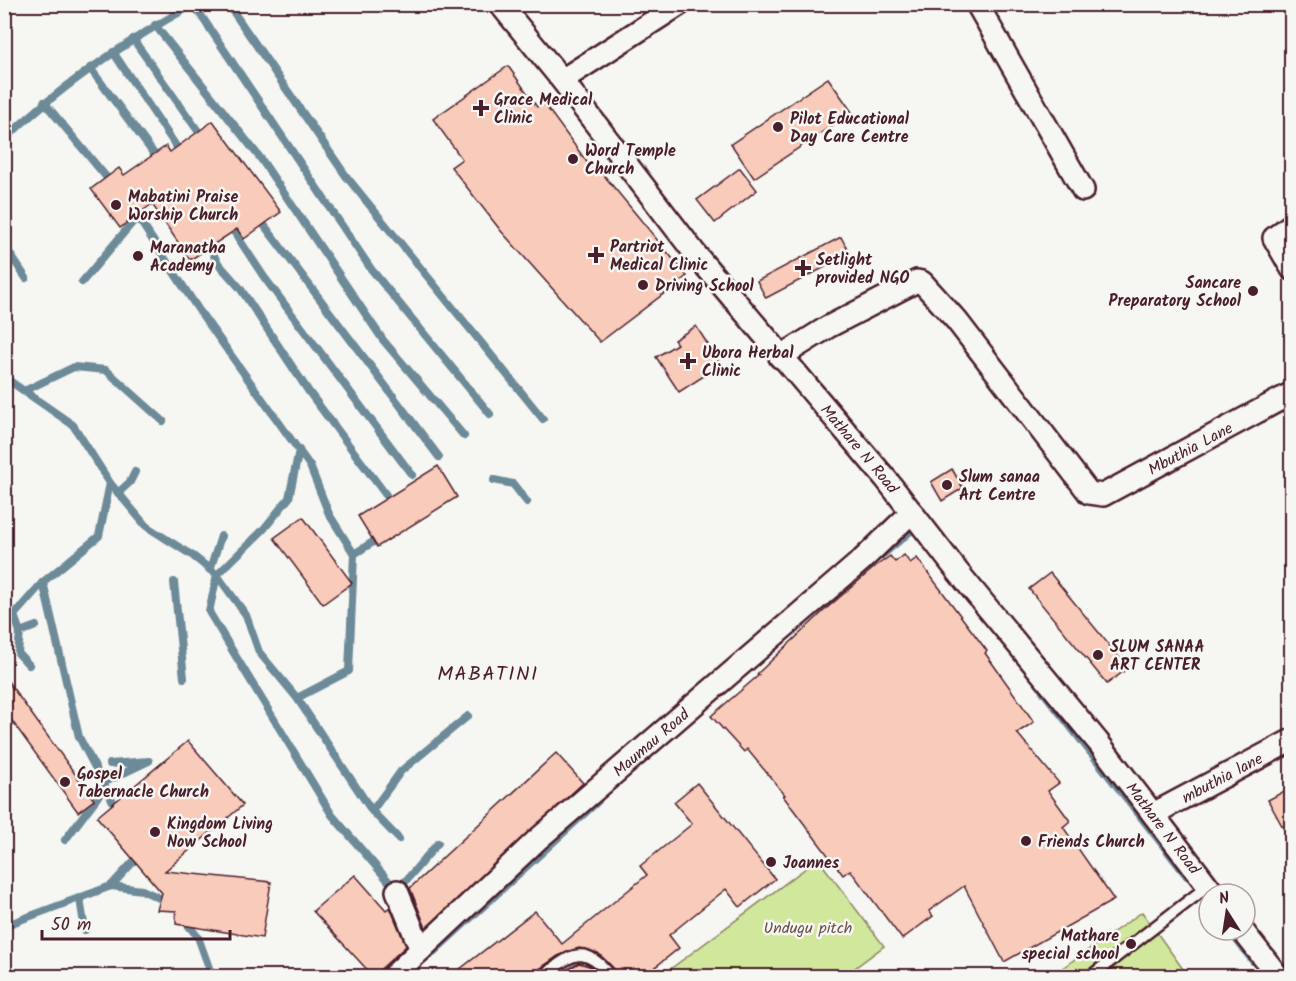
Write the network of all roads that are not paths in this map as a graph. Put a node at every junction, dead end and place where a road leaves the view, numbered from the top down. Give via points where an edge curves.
1 (500, 4) edge
2 (680, 4) edge
3 (976, 4) edge
4 (569, 76) junction
5 (1083, 190) dead end
6 (1292, 224) edge
7 (1292, 269) edge
8 (780, 357) junction
9 (1292, 393) edge
10 (912, 512) junction
11 (1292, 740) edge
12 (1153, 814) junction
13 (1205, 882) edge
14 (397, 891) dead end
15 (1197, 900) edge
16 (1251, 942) edge
17 (421, 950) junction
18 (393, 976) edge
19 (543, 976) edge
20 (611, 976) edge
21 (1091, 976) edge
22 (1278, 976) edge

1 - 4 street, Mathare N Road
2 - 4 street
3 - 5 street
4 - 8 street, Mathare N Road via 697,256
6 - 7 street via 1274,238
8 - 9 street, Mbuthia Lane via 828,327 922,282 1089,493 1103,495
8 - 10 street, Mathare N Road
10 - 12 street, Mathare N Road
10 - 17 street, Maumau Road via 862,560 537,840
11 - 12 street, mbuthia lane
12 - 13 street, Mathare N Road
14 - 17 street
15 - 21 lane
16 - 22 street
17 - 18 street, Maumau Road
19 - 20 lane via 562,961 580,955 596,958

